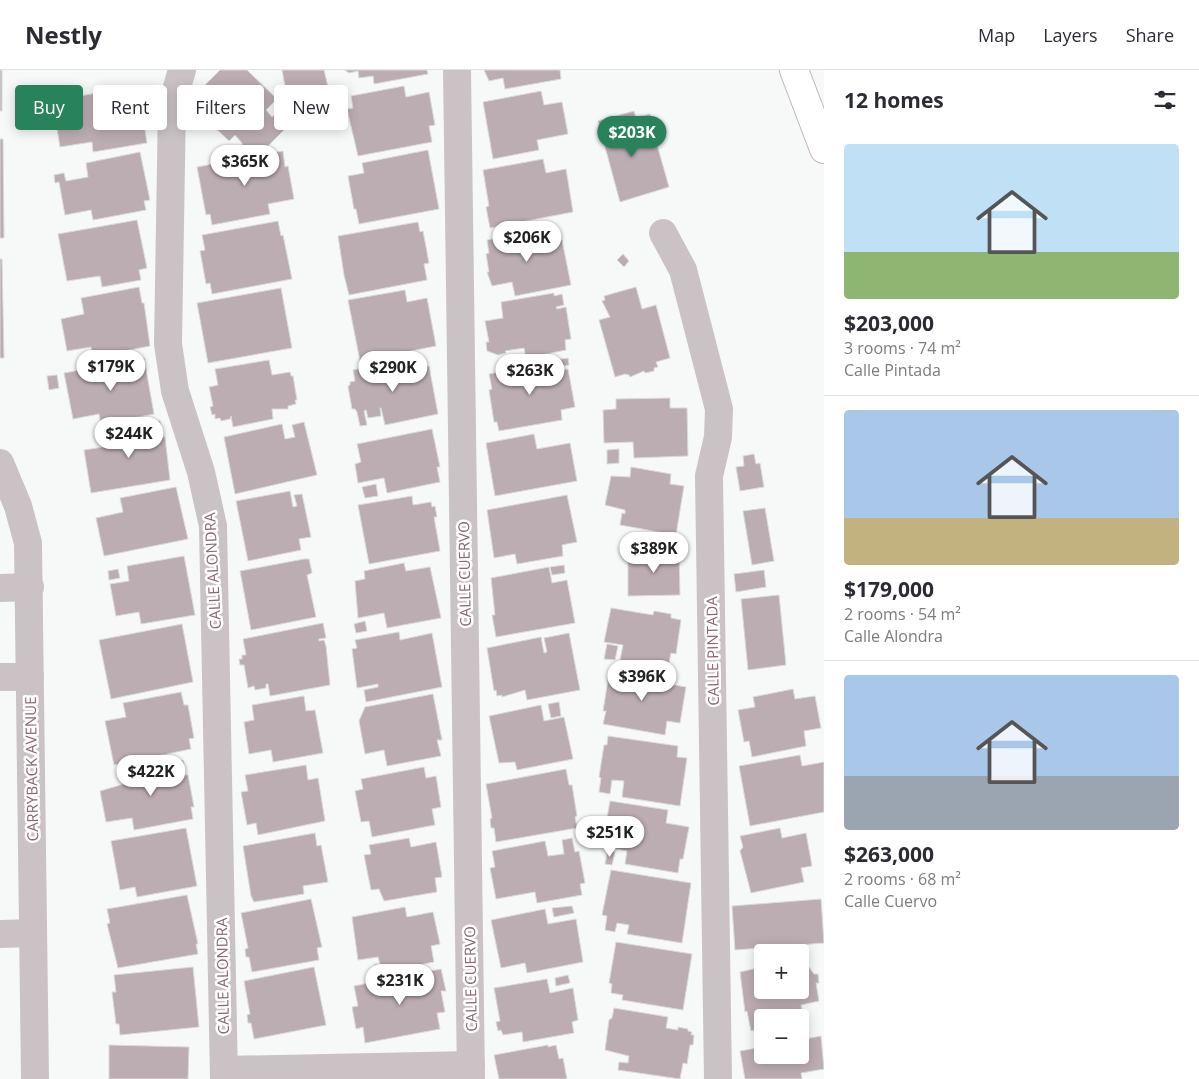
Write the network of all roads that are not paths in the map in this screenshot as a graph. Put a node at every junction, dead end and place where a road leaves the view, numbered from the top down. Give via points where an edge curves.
1 (182, 70) edge
2 (457, 70) edge
3 (794, 70) edge
4 (824, 149) edge
5 (662, 234) dead end
6 (0, 463) edge
7 (30, 587) junction
8 (0, 588) edge
9 (0, 676) edge
10 (30, 677) junction
11 (33, 933) junction
12 (0, 934) edge
13 (471, 1072) edge
14 (224, 1074) edge
15 (35, 1079) edge
16 (718, 1079) edge

1 - 14 street, CALLE ALONDRA via 172,104 168,344 175,391 201,472 213,526
2 - 13 street, CALLE CUERVO
3 - 4 highway
5 - 16 street, CALLE PINTADA via 683,270 719,410 718,437 709,476
6 - 7 street, CARRYBACK AVENUE via 18,506 28,543
7 - 8 street
7 - 10 street, CARRYBACK AVENUE
9 - 10 street
10 - 11 street, CARRYBACK AVENUE
11 - 12 street
11 - 15 street, CARRYBACK AVENUE
13 - 14 street

